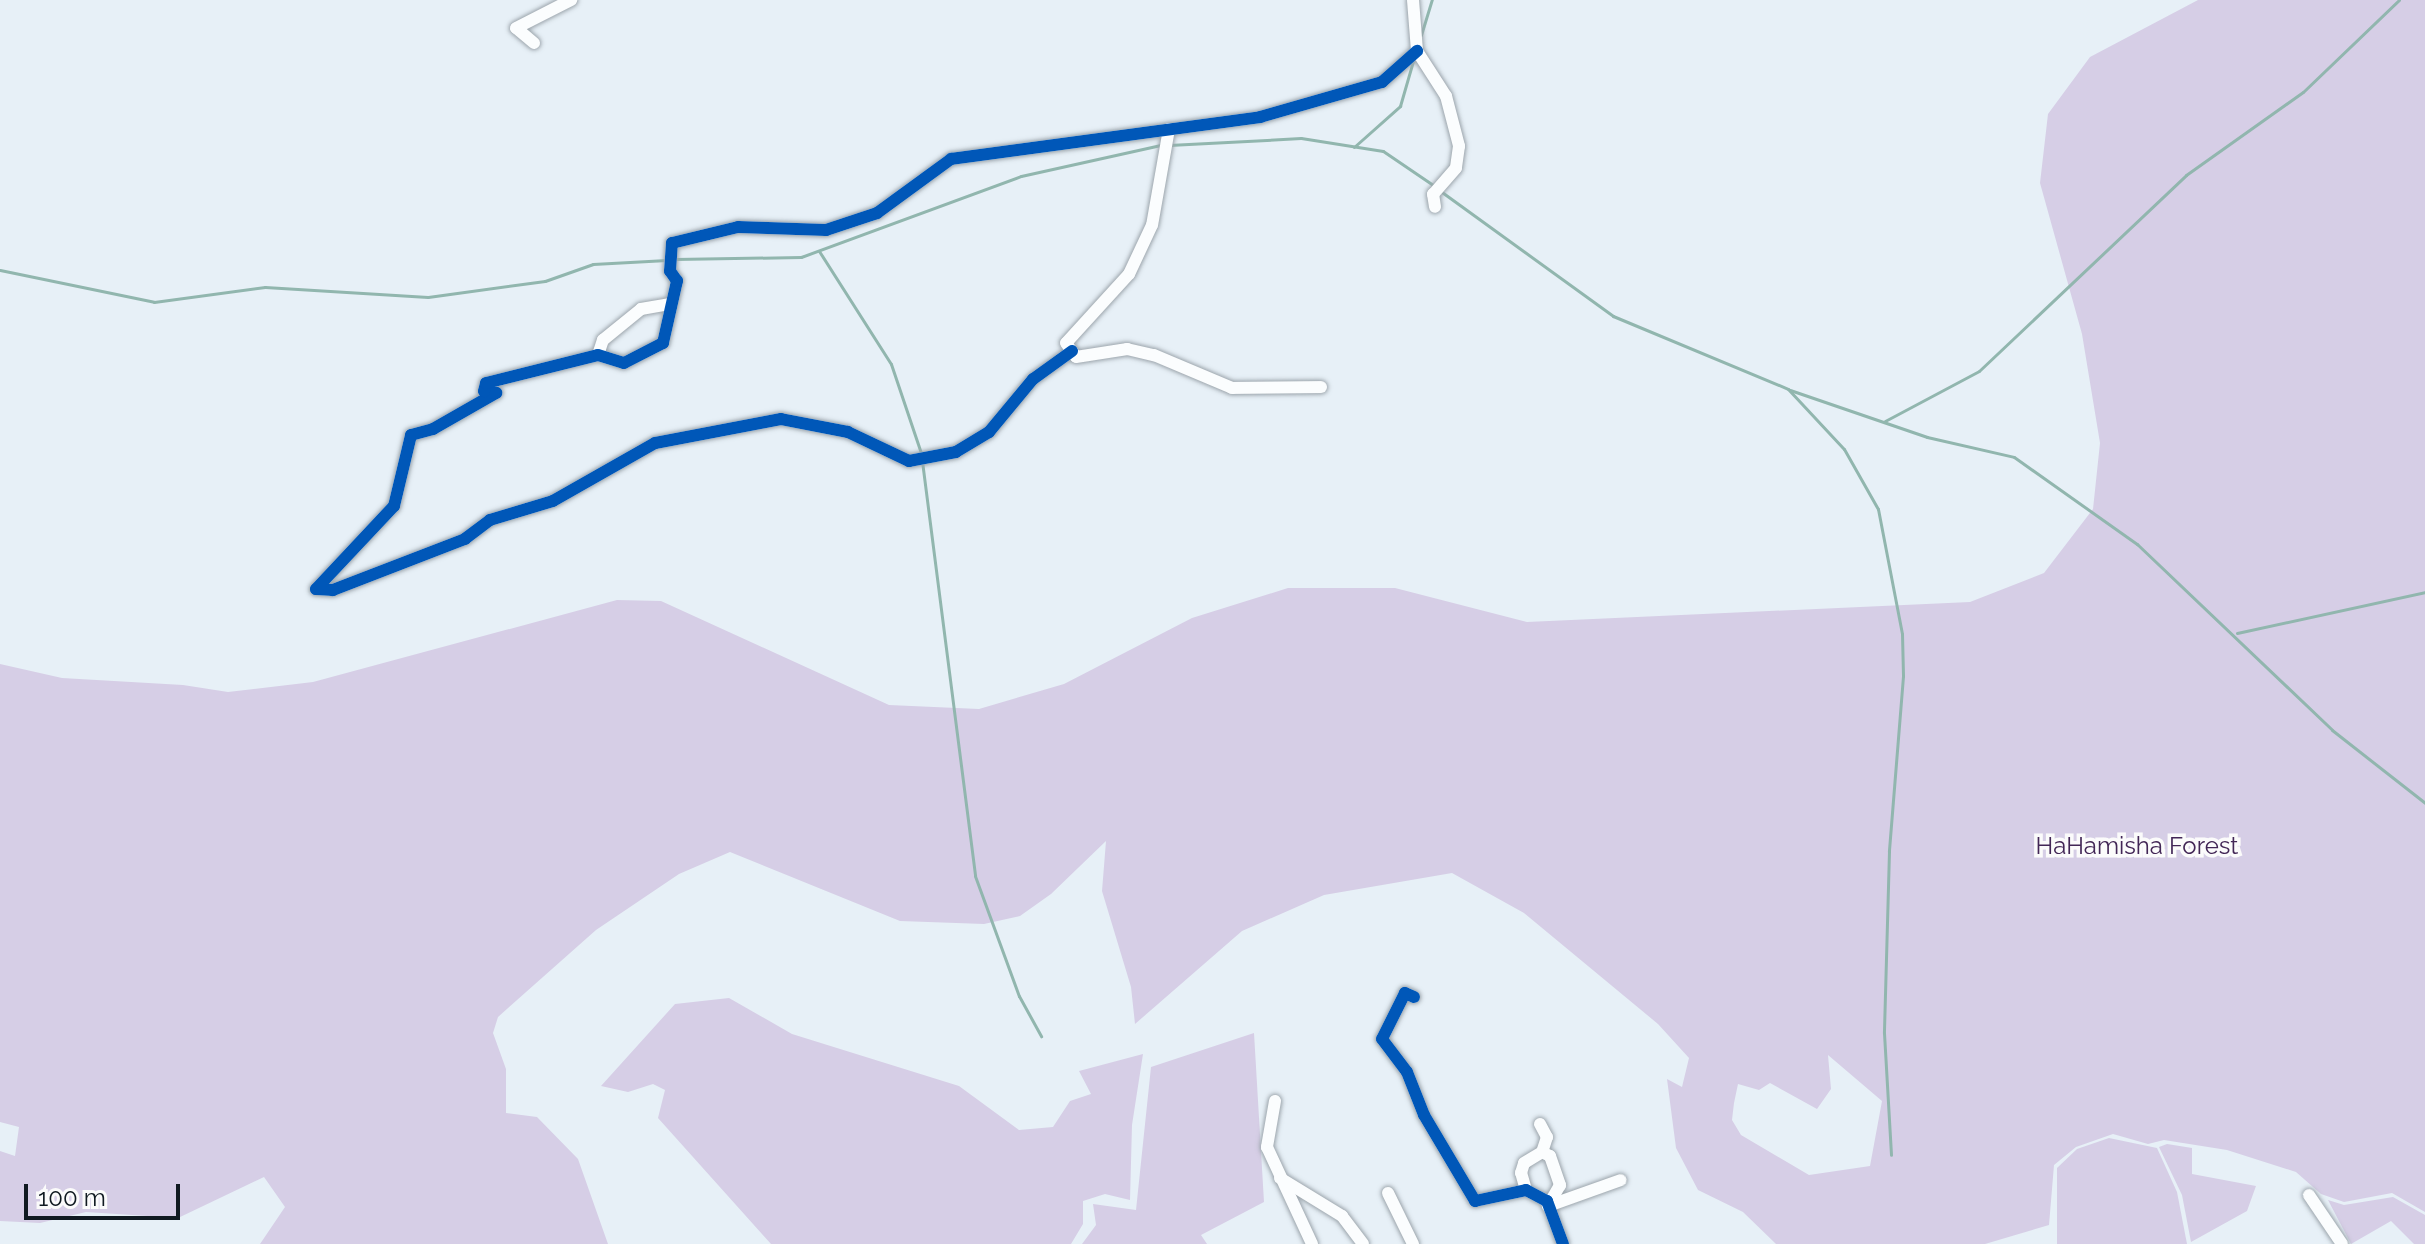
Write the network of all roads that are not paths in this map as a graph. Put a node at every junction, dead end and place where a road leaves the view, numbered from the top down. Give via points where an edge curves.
1 (571, 0) edge
2 (1413, 0) edge
3 (534, 43) dead end
4 (1417, 51) junction
5 (1169, 129) junction
6 (1435, 207) dead end
7 (668, 304) junction
8 (1072, 351) junction
9 (598, 355) junction
10 (1321, 387) dead end
11 (1414, 997) dead end
12 (1275, 1101) dead end
13 (1540, 1124) dead end
14 (1542, 1152) junction
15 (1280, 1178) junction
16 (1621, 1180) dead end
17 (1526, 1190) junction
18 (1388, 1193) dead end
19 (2309, 1195) dead end
20 (1548, 1206) junction
21 (1312, 1244) edge
22 (1363, 1244) edge
23 (1413, 1244) edge
24 (1563, 1244) edge
25 (2342, 1244) edge

1 - 3 street via 516,28
2 - 4 street
4 - 5 street via 1382,82 1260,117
4 - 6 street via 1446,96 1459,146 1456,168 1433,194
5 - 7 street via 951,159 877,213 826,230 738,227 672,243 670,271 677,281
5 - 8 street via 1152,225 1129,274 1066,343
7 - 9 street via 641,309 603,340
7 - 9 street via 663,343 624,363
8 - 9 street via 1033,379 989,432 956,452 909,461 848,432 781,419 655,443 553,501 490,520 465,539 333,590 316,589 394,506 411,435 433,429 496,393 484,391 486,383
8 - 10 street via 1076,357 1136,350 1232,388
11 - 17 street via 1405,993 1382,1039 1407,1072 1424,1115 1475,1201
12 - 15 street via 1267,1147
13 - 14 street via 1547,1137
14 - 17 street via 1524,1163
14 - 20 street via 1550,1156 1560,1185
15 - 21 street
15 - 22 street via 1342,1216
16 - 20 street
17 - 20 street
18 - 23 street
19 - 25 street
20 - 24 street

